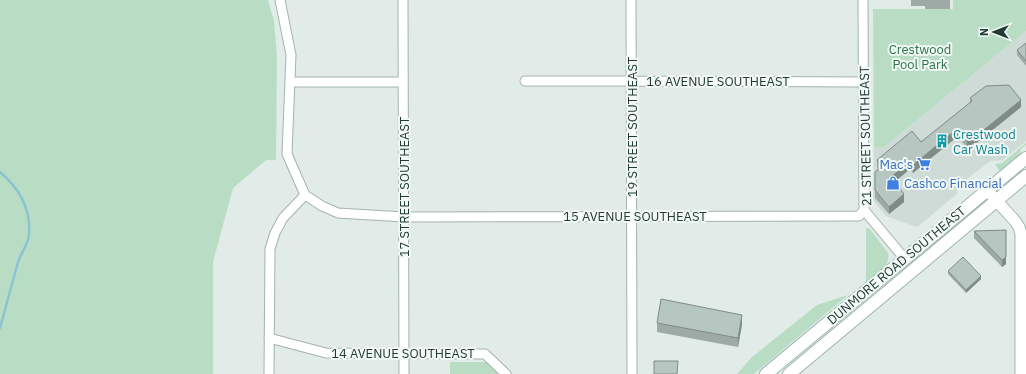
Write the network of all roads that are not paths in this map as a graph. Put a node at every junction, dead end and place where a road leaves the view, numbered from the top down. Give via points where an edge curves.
1 (280, 0) edge
2 (403, 0) edge
3 (631, 0) edge
4 (863, 0) edge
5 (632, 80) junction
6 (290, 82) junction
7 (404, 82) junction
8 (525, 82) dead end
9 (863, 82) junction
10 (1026, 158) edge
11 (1026, 176) edge
12 (986, 190) junction
13 (305, 195) junction
14 (996, 200) junction
15 (864, 210) junction
16 (632, 216) junction
17 (404, 217) junction
18 (1023, 226) edge
19 (904, 258) junction
20 (269, 338) junction
21 (404, 354) junction
22 (269, 374) edge
23 (404, 374) edge
24 (506, 374) edge
25 (632, 374) edge
26 (766, 374) edge
27 (789, 374) edge
28 (1021, 374) edge

1 - 6 street via 290,55
2 - 7 street, 17 STREET SOUTHEAST
3 - 5 street, 19 STREET SOUTHEAST
4 - 9 street, 21 STREET SOUTHEAST
5 - 8 street, 16 AVENUE SOUTHEAST
5 - 9 street, 16 AVENUE SOUTHEAST
5 - 16 street, 19 STREET SOUTHEAST
6 - 7 street
6 - 13 street via 287,154
7 - 17 street, 17 STREET SOUTHEAST
9 - 15 street, 21 STREET SOUTHEAST
10 - 12 main road, DUNMORE ROAD SOUTHEAST
11 - 14 main road, DUNMORE ROAD SOUTHEAST
12 - 14 street
12 - 19 main road, DUNMORE ROAD SOUTHEAST
13 - 17 street, 15 AVENUE SOUTHEAST via 338,213
13 - 20 street via 283,218 270,249
14 - 18 street
14 - 27 main road, DUNMORE ROAD SOUTHEAST
15 - 16 street, 15 AVENUE SOUTHEAST via 859,216
15 - 19 street, 21 STREET SOUTHEAST
16 - 17 street, 15 AVENUE SOUTHEAST
16 - 25 street, 19 STREET SOUTHEAST
17 - 21 street, 17 STREET SOUTHEAST
18 - 28 street
19 - 26 main road, DUNMORE ROAD SOUTHEAST
20 - 21 street, 14 AVENUE SOUTHEAST via 326,353
20 - 22 street
21 - 23 street, 17 STREET SOUTHEAST
21 - 24 street, 14 AVENUE SOUTHEAST via 485,354

